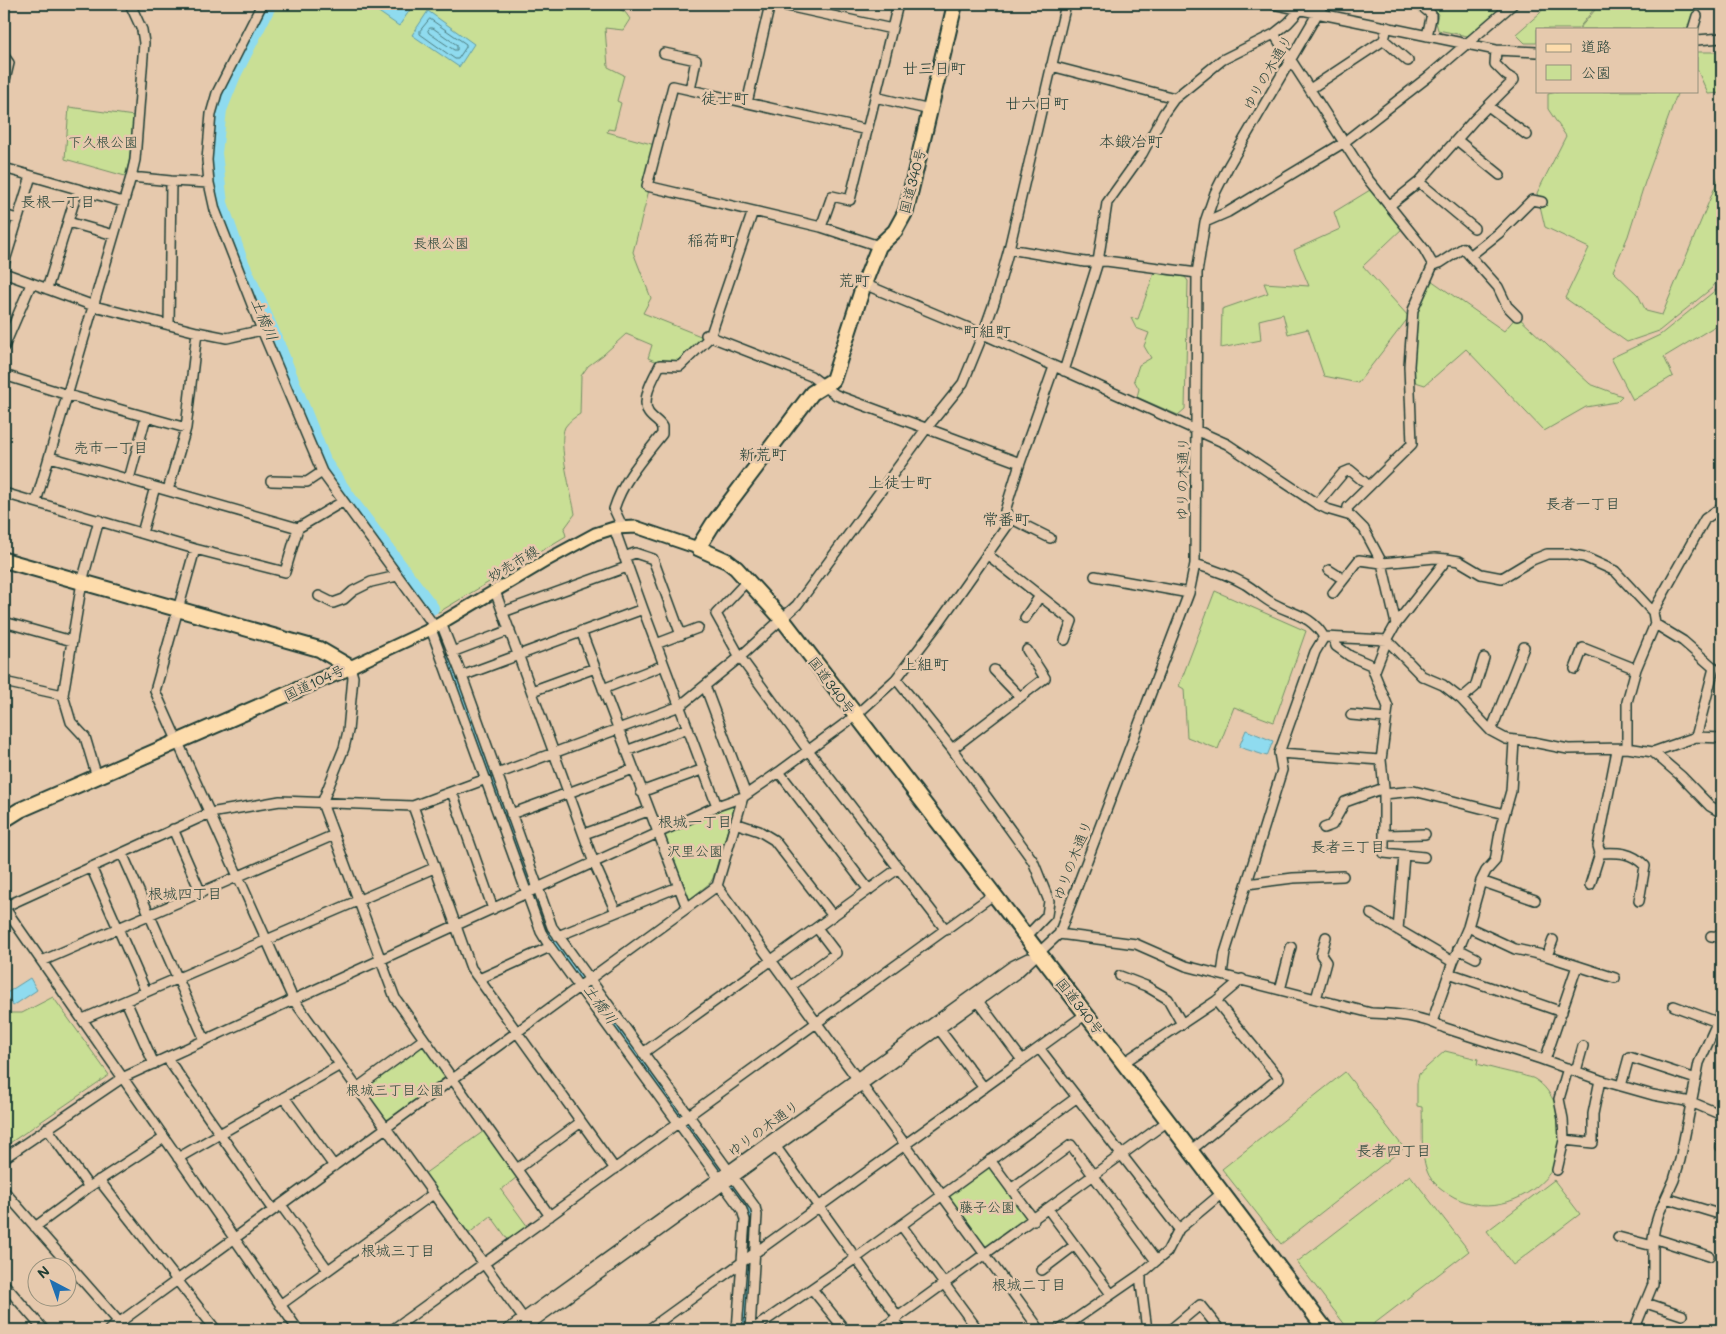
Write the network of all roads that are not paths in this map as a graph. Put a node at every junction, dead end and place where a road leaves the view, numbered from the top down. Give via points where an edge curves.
1 (130, 4) edge
2 (262, 4) edge
3 (770, 4) edge
4 (778, 4) edge
5 (898, 4) edge
6 (955, 4) edge
7 (1066, 4) edge
8 (1273, 4) edge
9 (1323, 4) edge
10 (1419, 4) edge
11 (1513, 4) edge
12 (789, 5) edge
13 (1300, 10) junction
14 (1318, 14) junction
15 (1696, 16) dead end
16 (1387, 27) junction
17 (1693, 28) edge
18 (892, 29) junction
19 (1274, 34) junction
20 (1427, 36) junction
21 (1722, 38) edge
22 (1384, 40) junction
23 (1698, 40) edge
24 (1467, 45) junction
25 (1496, 50) junction
26 (1536, 52) edge
27 (664, 53) dead end
28 (4, 56) edge
29 (1291, 59) junction
30 (1408, 61) dead end
31 (1051, 66) junction
32 (4, 84) edge
33 (1310, 89) junction
34 (690, 90) junction
35 (875, 97) junction
36 (1174, 99) junction
37 (747, 103) junction
38 (1488, 106) junction
39 (930, 110) junction
40 (867, 130) junction
41 (1527, 135) dead end
42 (1457, 140) junction
43 (1343, 143) junction
44 (4, 168) edge
45 (1500, 175) dead end
46 (31, 176) junction
47 (132, 177) junction
48 (171, 181) junction
49 (1419, 182) junction
50 (210, 183) junction
51 (78, 189) junction
52 (123, 202) junction
53 (1542, 202) dead end
54 (1390, 206) junction
55 (753, 211) junction
56 (4, 215) edge
57 (17, 219) junction
58 (68, 222) junction
59 (1205, 222) junction
60 (821, 227) junction
61 (1474, 228) dead end
62 (114, 235) junction
63 (879, 246) junction
64 (1009, 249) junction
65 (1470, 256) junction
66 (1098, 262) junction
67 (4, 264) edge
68 (1432, 265) junction
69 (1197, 273) junction
70 (4, 274) edge
71 (31, 284) junction
72 (864, 284) junction
73 (47, 289) junction
74 (94, 306) junction
75 (1517, 316) dead end
76 (168, 325) junction
77 (262, 330) junction
78 (196, 332) junction
79 (983, 334) junction
80 (708, 336) junction
81 (4, 347) edge
82 (1054, 367) junction
83 (1064, 371) junction
84 (4, 375) edge
85 (825, 386) junction
86 (68, 395) junction
87 (146, 417) junction
88 (186, 428) junction
89 (926, 429) junction
90 (1196, 430) junction
91 (50, 457) junction
92 (1020, 464) junction
93 (322, 472) junction
94 (129, 480) junction
95 (271, 481) dead end
96 (1369, 486) junction
97 (155, 487) junction
98 (168, 490) junction
99 (4, 493) edge
100 (36, 502) junction
101 (342, 502) junction
102 (1317, 504) junction
103 (1722, 507) edge
104 (1347, 514) junction
105 (1012, 519) junction
106 (98, 520) junction
107 (618, 527) junction
108 (298, 528) junction
109 (142, 533) junction
110 (1050, 538) dead end
111 (698, 548) junction
112 (195, 549) junction
113 (988, 555) junction
114 (624, 556) junction
115 (1446, 559) junction
116 (4, 560) edge
117 (1382, 563) junction
118 (1195, 564) junction
119 (627, 566) junction
120 (1329, 570) dead end
121 (397, 576) junction
122 (1095, 576) dead end
123 (1343, 579) junction
124 (748, 580) junction
125 (82, 582) junction
126 (495, 591) junction
127 (1333, 593) dead end
128 (1189, 594) junction
129 (319, 596) dead end
130 (1040, 596) junction
131 (179, 609) junction
132 (643, 609) junction
133 (503, 612) junction
134 (1652, 612) junction
135 (1025, 618) dead end
136 (783, 620) junction
137 (4, 622) edge
138 (1396, 624) junction
139 (1655, 624) junction
140 (436, 626) junction
141 (698, 628) dead end
142 (510, 630) junction
143 (581, 631) junction
144 (681, 635) junction
145 (1324, 637) junction
146 (1334, 639) junction
147 (1064, 640) dead end
148 (1387, 640) junction
149 (72, 641) junction
150 (656, 644) junction
151 (1524, 647) dead end
152 (1027, 650) dead end
153 (452, 652) junction
154 (519, 654) junction
155 (740, 657) junction
156 (1484, 658) dead end
157 (664, 665) junction
158 (350, 667) junction
159 (595, 668) junction
160 (1575, 668) dead end
161 (1636, 669) junction
162 (994, 670) dead end
163 (1374, 673) junction
164 (462, 676) junction
165 (896, 679) junction
166 (4, 682) edge
167 (705, 686) junction
168 (603, 689) junction
169 (532, 691) junction
170 (63, 695) junction
171 (1020, 697) junction
172 (1461, 699) junction
173 (680, 706) junction
174 (1352, 715) dead end
175 (855, 716) junction
176 (1386, 718) junction
177 (688, 728) junction
178 (618, 730) junction
179 (1491, 731) junction
180 (1696, 737) junction
181 (1722, 738) edge
182 (178, 741) junction
183 (1514, 741) junction
184 (1627, 748) junction
185 (952, 749) junction
186 (808, 750) junction
187 (1617, 750) junction
188 (626, 751) junction
189 (555, 752) junction
190 (1279, 752) junction
191 (1653, 752) junction
192 (1381, 760) junction
193 (633, 768) junction
194 (704, 770) junction
195 (779, 772) junction
196 (497, 774) junction
197 (97, 777) junction
198 (486, 779) junction
199 (1384, 791) junction
200 (452, 792) junction
201 (641, 792) junction
202 (570, 793) junction
203 (744, 796) junction
204 (322, 803) junction
205 (413, 806) junction
206 (717, 806) junction
207 (648, 811) junction
208 (210, 813) junction
209 (1722, 813) edge
210 (511, 814) junction
211 (1504, 814) junction
212 (4, 820) edge
213 (735, 823) junction
214 (1324, 828) dead end
215 (173, 829) junction
216 (584, 834) junction
217 (657, 834) junction
218 (1425, 834) dead end
219 (334, 835) junction
220 (1385, 835) junction
221 (122, 853) junction
222 (1600, 853) junction
223 (1404, 855) junction
224 (1424, 857) dead end
225 (594, 862) junction
226 (91, 867) junction
227 (434, 868) junction
228 (899, 868) junction
229 (238, 876) junction
230 (1343, 876) dead end
231 (1481, 882) junction
232 (1247, 884) junction
233 (1590, 885) dead end
234 (717, 886) junction
235 (678, 887) junction
236 (538, 889) junction
237 (869, 890) junction
238 (201, 892) junction
239 (527, 893) junction
240 (993, 895) junction
241 (1535, 900) dead end
242 (358, 901) junction
243 (1639, 901) dead end
244 (4, 907) edge
245 (686, 908) junction
246 (493, 909) junction
247 (616, 912) junction
248 (1371, 914) dead end
249 (150, 915) junction
250 (832, 916) junction
251 (456, 926) junction
252 (1468, 927) junction
253 (118, 928) junction
254 (817, 928) junction
255 (946, 930) junction
256 (1398, 930) junction
257 (1059, 934) junction
258 (558, 936) junction
259 (1711, 936) dead end
260 (1026, 937) junction
261 (1326, 937) dead end
262 (1722, 937) edge
263 (267, 940) junction
264 (1553, 940) dead end
265 (550, 947) junction
266 (1291, 947) dead end
267 (1458, 949) junction
268 (1038, 952) junction
269 (1547, 956) junction
270 (1476, 958) dead end
271 (42, 961) junction
272 (382, 961) junction
273 (772, 961) junction
274 (1453, 962) junction
275 (1577, 966) junction
276 (1449, 973) junction
277 (1222, 974) junction
278 (1120, 976) dead end
279 (178, 978) junction
280 (1615, 978) dead end
281 (479, 979) junction
282 (589, 979) junction
283 (1242, 979) junction
284 (579, 986) junction
285 (791, 986) junction
286 (1280, 990) junction
287 (146, 992) junction
288 (293, 999) junction
289 (1316, 999) junction
290 (126, 1001) junction
291 (978, 1001) junction
292 (1216, 1001) junction
293 (1674, 1006) dead end
294 (1562, 1012) junction
295 (1722, 1012) edge
296 (1086, 1014) junction
297 (83, 1019) junction
298 (818, 1022) junction
299 (1432, 1022) junction
300 (1717, 1022) junction
301 (1182, 1024) junction
302 (937, 1026) junction
303 (516, 1032) junction
304 (424, 1039) junction
305 (205, 1040) junction
306 (1583, 1046) dead end
307 (1039, 1048) junction
308 (643, 1053) junction
309 (167, 1058) junction
310 (1022, 1060) junction
311 (1545, 1060) junction
312 (1123, 1063) junction
313 (154, 1064) junction
314 (340, 1065) junction
315 (1572, 1070) junction
316 (122, 1078) junction
317 (1696, 1078) junction
318 (452, 1079) junction
319 (1600, 1080) junction
320 (860, 1081) junction
321 (1621, 1086) junction
322 (357, 1088) junction
323 (984, 1088) junction
324 (284, 1097) junction
325 (1076, 1098) junction
326 (1691, 1102) junction
327 (688, 1115) junction
328 (1722, 1115) edge
329 (1168, 1121) junction
330 (581, 1122) junction
331 (678, 1122) junction
332 (48, 1128) junction
333 (386, 1128) junction
334 (220, 1133) junction
335 (164, 1138) junction
336 (1564, 1140) junction
337 (906, 1145) junction
338 (776, 1147) junction
339 (1190, 1150) junction
340 (1122, 1156) junction
341 (4, 1158) edge
342 (178, 1158) junction
343 (990, 1160) junction
344 (334, 1166) junction
345 (517, 1169) junction
346 (615, 1169) junction
347 (1557, 1170) dead end
348 (731, 1175) junction
349 (1094, 1176) junction
350 (99, 1180) junction
351 (721, 1183) junction
352 (89, 1187) junction
353 (1011, 1189) junction
354 (4, 1191) edge
355 (1222, 1193) junction
356 (433, 1194) junction
357 (941, 1195) junction
358 (1666, 1198) junction
359 (819, 1206) junction
360 (277, 1208) junction
361 (1048, 1209) junction
362 (1722, 1215) edge
363 (550, 1216) junction
364 (1034, 1220) junction
365 (901, 1225) junction
366 (35, 1226) junction
367 (1179, 1230) junction
368 (1618, 1237) dead end
369 (234, 1239) junction
370 (1654, 1242) junction
371 (1075, 1245) junction
372 (755, 1253) junction
373 (986, 1255) junction
374 (1709, 1256) dead end
375 (856, 1258) junction
376 (1156, 1261) junction
377 (741, 1263) junction
378 (484, 1264) junction
379 (328, 1270) junction
380 (1042, 1270) dead end
381 (1141, 1274) junction
382 (177, 1281) junction
383 (4, 1284) edge
384 (944, 1284) junction
385 (812, 1289) junction
386 (1111, 1294) junction
387 (1646, 1303) junction
388 (280, 1305) junction
389 (1682, 1315) dead end
390 (896, 1318) junction
391 (120, 1323) junction
392 (526, 1326) edge
393 (1214, 1328) edge
394 (44, 1330) edge
395 (110, 1330) edge
396 (126, 1330) edge
397 (216, 1330) edge
398 (298, 1330) edge
399 (392, 1330) edge
400 (508, 1330) edge
401 (648, 1330) edge
402 (737, 1330) edge
403 (751, 1330) edge
404 (845, 1330) edge
405 (880, 1330) edge
406 (901, 1330) edge
407 (978, 1330) edge
408 (1040, 1330) edge
409 (1060, 1330) edge
410 (1147, 1330) edge
411 (1170, 1330) edge
412 (1326, 1330) edge
413 (1634, 1330) edge

1 - 47 street via 142,30 144,43
2 - 50 street via 217,94 209,125 207,160
3 - 37 street
4 - 12 street
5 - 18 street
6 - 39 highway, 国道340号
7 - 31 street
8 - 13 street
9 - 14 street, ゆりの木通り
10 - 20 street via 1431,14
11 - 24 street
12 - 18 street
13 - 14 street
13 - 19 street
14 - 16 street
14 - 29 street, ゆりの木通り
15 - 17 street
16 - 20 street
16 - 22 street
18 - 35 street
19 - 29 street
19 - 36 street via 1222,60
20 - 24 street
21 - 23 street
22 - 30 street
22 - 33 street
24 - 25 street
24 - 43 street
25 - 26 street
25 - 38 street via 1495,64 1514,80
27 - 34 street via 696,60
28 - 32 street via 9,63
29 - 33 street
29 - 59 street, ゆりの木通り via 1229,165
31 - 36 street
31 - 64 street
33 - 43 street
34 - 37 street
34 - 55 street via 673,86 648,186
35 - 39 street
35 - 40 street
36 - 66 street via 1142,154 1107,204
37 - 40 street
38 - 41 street
38 - 42 street
39 - 63 highway, 国道340号 via 906,211 895,231
40 - 60 street via 850,200 832,196
42 - 45 street
42 - 49 street
43 - 54 street
43 - 59 street via 1228,212
44 - 46 street
46 - 51 street
46 - 57 street
47 - 48 street
47 - 52 street
48 - 50 street
48 - 76 street
49 - 54 street
49 - 61 street
50 - 77 street via 215,210
51 - 52 street
51 - 58 street
52 - 62 street
53 - 65 street via 1532,200
54 - 68 street via 1424,249
55 - 60 street
55 - 80 street
56 - 57 street
57 - 67 street
58 - 62 street
58 - 73 street
59 - 69 street, ゆりの木通り
60 - 63 street
62 - 74 street
63 - 72 highway, 国道340号
64 - 66 street
64 - 79 street
65 - 68 street via 1463,248
65 - 75 street via 1498,287 1507,306
66 - 69 street
66 - 83 street
68 - 96 street via 1413,310 1409,366 1412,444
69 - 90 street, ゆりの木通り
70 - 71 street
71 - 73 street
71 - 81 street
72 - 79 street
72 - 85 highway, 国道340号 via 834,380
73 - 74 street
74 - 76 street
74 - 86 street
76 - 78 street
77 - 78 street via 227,338
77 - 93 street
78 - 88 street
79 - 82 street
79 - 89 street via 963,383
80 - 85 street via 811,376
80 - 107 street via 680,366 660,365 646,401 648,412 662,427 662,434 627,480 617,499 614,509
82 - 83 street
82 - 92 street
83 - 90 street
84 - 86 street
85 - 89 street via 836,395
85 - 111 highway, 国道340号 via 812,393
86 - 87 street
86 - 91 street
87 - 88 street
87 - 94 street
88 - 98 street
89 - 92 street
89 - 136 street
90 - 102 street via 1227,444
90 - 118 street, ゆりの木通り
91 - 94 street
91 - 100 street
92 - 105 street via 1005,511
93 - 95 street via 307,482
93 - 101 street
94 - 97 street
96 - 102 street via 1350,470 1343,473
96 - 104 street via 1348,507
97 - 98 street
97 - 109 street
98 - 108 street
99 - 100 street
100 - 106 street
101 - 108 street
101 - 121 street
102 - 104 street
103 - 134 street via 1705,519
104 - 117 street via 1364,529
105 - 110 street
105 - 113 street
106 - 109 street
106 - 125 street
107 - 111 main road, 妙売市線 via 636,527
107 - 114 street
107 - 126 main road, 妙売市線 via 567,548
108 - 112 street via 285,572
109 - 112 street
111 - 124 highway, 国道340号 via 727,561
112 - 131 street
113 - 130 street
113 - 165 street
114 - 119 street
114 - 144 street via 635,553 652,559
115 - 117 street
115 - 134 street via 1458,561 1481,574 1502,578 1547,554 1584,557 1615,571
115 - 138 street
116 - 125 highway, 国道104号
117 - 123 street via 1359,560
117 - 138 street
118 - 128 street, ゆりの木通り
118 - 145 street via 1246,584 1274,604 1318,626
119 - 132 street
119 - 133 street
120 - 123 street
121 - 129 street via 371,582 333,603
121 - 140 street
122 - 128 street
123 - 127 street
124 - 136 highway, 国道340号
124 - 155 street via 716,614
125 - 131 highway, 国道104号
125 - 149 street
126 - 133 street
126 - 140 main road, 妙売市線
128 - 257 street, ゆりの木通り
130 - 135 street
130 - 147 street via 1072,621
131 - 158 highway, 国道104号 via 319,649
131 - 182 street via 156,691
132 - 143 street
132 - 150 street
133 - 142 street
134 - 139 street
136 - 155 street
136 - 175 highway, 国道340号
137 - 149 street
138 - 148 street
139 - 161 street
139 - 180 street via 1714,668
140 - 153 street
140 - 158 main road, 妙売市線
140 - 198 street
141 - 144 street
142 - 153 street
142 - 154 street
143 - 154 street
143 - 159 street
144 - 150 street
145 - 146 street
145 - 190 street via 1315,652
146 - 148 street
146 - 163 street via 1336,646 1350,656 1371,665
148 - 163 street
148 - 172 street via 1422,676 1443,685
149 - 170 street
150 - 157 street
151 - 179 street
152 - 171 street via 1045,678
153 - 164 street
154 - 164 street
154 - 169 street
155 - 167 street
155 - 186 street
156 - 172 street via 1475,687
157 - 168 street
157 - 173 street
158 - 182 highway, 国道104号
158 - 204 street via 353,677 348,731
159 - 168 street
159 - 169 street
160 - 161 street via 1583,648
161 - 184 street via 1627,702
162 - 171 street
163 - 176 street via 1388,707
164 - 196 street
165 - 175 street
165 - 185 street
166 - 170 street
167 - 173 street
167 - 203 street
168 - 178 street
169 - 189 street
170 - 197 street via 71,722 85,737
171 - 185 street
172 - 179 street
173 - 177 street
173 - 178 street
174 - 176 street
175 - 186 street
175 - 240 highway, 国道340号
176 - 192 street
177 - 188 street
177 - 194 street
178 - 188 street
178 - 189 street
179 - 183 street
180 - 181 street
180 - 191 street
182 - 197 highway, 国道104号
182 - 208 street
183 - 187 street via 1568,749
183 - 211 street via 1511,791
184 - 187 street
184 - 191 street
185 - 260 street via 1033,861 1049,901 1047,915
186 - 195 street
186 - 228 street
187 - 222 street via 1598,846
188 - 193 street
189 - 196 street
189 - 202 street
190 - 192 street
190 - 232 street via 1282,770
191 - 209 street via 1710,806
192 - 199 street
193 - 201 street
193 - 202 street
194 - 201 street
194 - 206 street
195 - 203 street
195 - 237 street
196 - 210 street
197 - 212 highway, 国道104号
198 - 200 street
198 - 239 street
199 - 211 street via 1414,792
199 - 214 street via 1345,802 1332,825
199 - 220 street
200 - 205 street
200 - 246 street
201 - 207 street
202 - 210 street
202 - 216 street
203 - 206 street
203 - 213 street
204 - 205 street
204 - 208 street via 280,801
204 - 219 street
205 - 227 street
206 - 217 street
207 - 216 street
207 - 217 street
208 - 215 street
208 - 229 street
210 - 236 street
211 - 231 street via 1495,861
213 - 234 street
213 - 250 street via 774,840
215 - 221 street
215 - 238 street
216 - 225 street
217 - 225 street
217 - 235 street
218 - 220 street
219 - 229 street
219 - 242 street
220 - 223 street via 1384,853
221 - 226 street
221 - 249 street
222 - 233 street
222 - 243 street via 1622,852 1638,858 1645,866
223 - 224 street
223 - 256 street
225 - 236 street
225 - 247 street
226 - 244 street
226 - 253 street
227 - 242 street
227 - 251 street
228 - 237 street
228 - 255 street
229 - 238 street
229 - 263 street
230 - 232 street
231 - 241 street
231 - 252 street
232 - 277 street via 1225,953
234 - 245 street
234 - 273 street
235 - 245 street
235 - 247 street
236 - 239 street
236 - 258 street
237 - 250 street
238 - 249 street
239 - 246 street
239 - 265 street
240 - 255 street
240 - 260 highway, 国道340号
242 - 263 street
242 - 272 street
244 - 271 street
245 - 282 street
246 - 251 street
247 - 258 street
248 - 256 street
249 - 253 street
249 - 279 street
250 - 254 street
251 - 272 street
251 - 281 street via 471,968
252 - 267 street
252 - 269 street via 1515,949
253 - 271 street
253 - 287 street
254 - 273 street
254 - 285 street via 836,954
255 - 298 street
256 - 274 street
257 - 268 street, ゆりの木通り
257 - 277 street via 1136,944 1186,966
258 - 282 street
259 - 262 street
260 - 268 highway, 国道340号
261 - 289 street via 1321,955 1326,962
263 - 279 street
263 - 288 street
264 - 269 street
265 - 281 street
265 - 284 street
266 - 286 street
267 - 270 street
267 - 274 street
268 - 291 street, ゆりの木通り via 1017,973
268 - 296 highway, 国道340号
268 - 302 street, ゆりの木通り via 1012,966
269 - 275 street
271 - 297 street
272 - 288 street
272 - 304 street via 394,998
273 - 285 street
273 - 308 street
274 - 276 street
275 - 280 street
275 - 294 street
276 - 294 street
276 - 299 street
277 - 283 street
278 - 301 street via 1168,999
279 - 287 street
279 - 305 street
281 - 303 street
282 - 284 street
282 - 308 street
283 - 286 street
283 - 292 street
284 - 303 street
284 - 331 street
285 - 298 street
286 - 289 street
287 - 290 street
288 - 305 street
288 - 314 street
289 - 299 street via 1371,1013 1401,1014
290 - 297 street
290 - 313 street
291 - 302 street, ゆりの木通り
291 - 310 street
292 - 301 street
292 - 339 street via 1279,1078
293 - 300 street
294 - 311 street
295 - 300 street
296 - 307 street
296 - 312 highway, 国道340号
297 - 316 street
298 - 320 street
298 - 327 street
299 - 311 street
300 - 317 street
301 - 312 street
302 - 320 street, ゆりの木通り
302 - 323 street
303 - 318 street
303 - 330 street
304 - 318 street
304 - 322 street
305 - 309 street
306 - 315 street
307 - 310 street
307 - 325 street
308 - 327 street
309 - 313 street
309 - 334 street
310 - 323 street
311 - 315 street
312 - 329 highway, 国道340号
313 - 316 street
314 - 322 street
314 - 324 street
315 - 319 street
315 - 336 street via 1559,1099
316 - 332 street
316 - 335 street
317 - 321 street via 1629,1057
317 - 326 street
318 - 333 street
318 - 345 street
319 - 321 street
319 - 336 street via 1593,1114 1592,1143
320 - 337 street
320 - 338 street, ゆりの木通り
320 - 348 street, ゆりの木通り
321 - 326 street
322 - 333 street
323 - 337 street
324 - 334 street
324 - 344 street
325 - 340 street
325 - 343 street
326 - 328 street
326 - 358 street via 1680,1160
327 - 331 street
327 - 348 street
329 - 339 highway, 国道340号
329 - 340 street
330 - 345 street
330 - 346 street
331 - 346 street
331 - 351 street
332 - 341 street
332 - 352 street
333 - 344 street
333 - 356 street
334 - 342 street
334 - 360 street
335 - 342 street
335 - 350 street
336 - 347 street
337 - 357 street
337 - 359 street
338 - 348 street, ゆりの木通り
338 - 359 street
339 - 355 highway, 国道340号
340 - 349 street
340 - 367 street
342 - 369 street
343 - 353 street
343 - 357 street
344 - 360 street
345 - 363 street
346 - 363 street
348 - 351 street, ゆりの木通り
348 - 372 street via 758,1215
349 - 353 street via 1072,1145
349 - 361 street
349 - 376 street
350 - 352 street
350 - 382 street
351 - 377 street via 742,1210
351 - 392 street, ゆりの木通り
352 - 366 street
353 - 364 street
354 - 366 street
355 - 367 street
355 - 412 highway, 国道340号
356 - 378 street
356 - 379 street
357 - 365 street
357 - 373 street
358 - 362 street
358 - 370 street via 1659,1213
359 - 372 street
359 - 375 street
360 - 369 street
360 - 379 street
361 - 364 street
361 - 371 street
363 - 378 street
364 - 373 street
365 - 375 street
365 - 384 street
366 - 391 street
367 - 376 street via 1167,1252
368 - 370 street
369 - 382 street
369 - 388 street
370 - 374 street
370 - 387 street via 1653,1284
371 - 380 street
371 - 386 street
372 - 377 street
372 - 403 street
373 - 384 street
373 - 408 street
375 - 385 street
375 - 390 street
376 - 381 street
377 - 401 street
377 - 402 street
378 - 392 street
378 - 399 street
379 - 388 street
381 - 386 street
381 - 410 street
382 - 391 street
382 - 397 street
383 - 394 street
384 - 390 street
384 - 407 street
385 - 403 street
385 - 404 street
386 - 409 street
387 - 389 street
387 - 413 street
388 - 398 street
390 - 405 street
390 - 406 street
391 - 395 street
391 - 396 street
392 - 400 street, ゆりの木通り
393 - 411 street via 1200,1305

